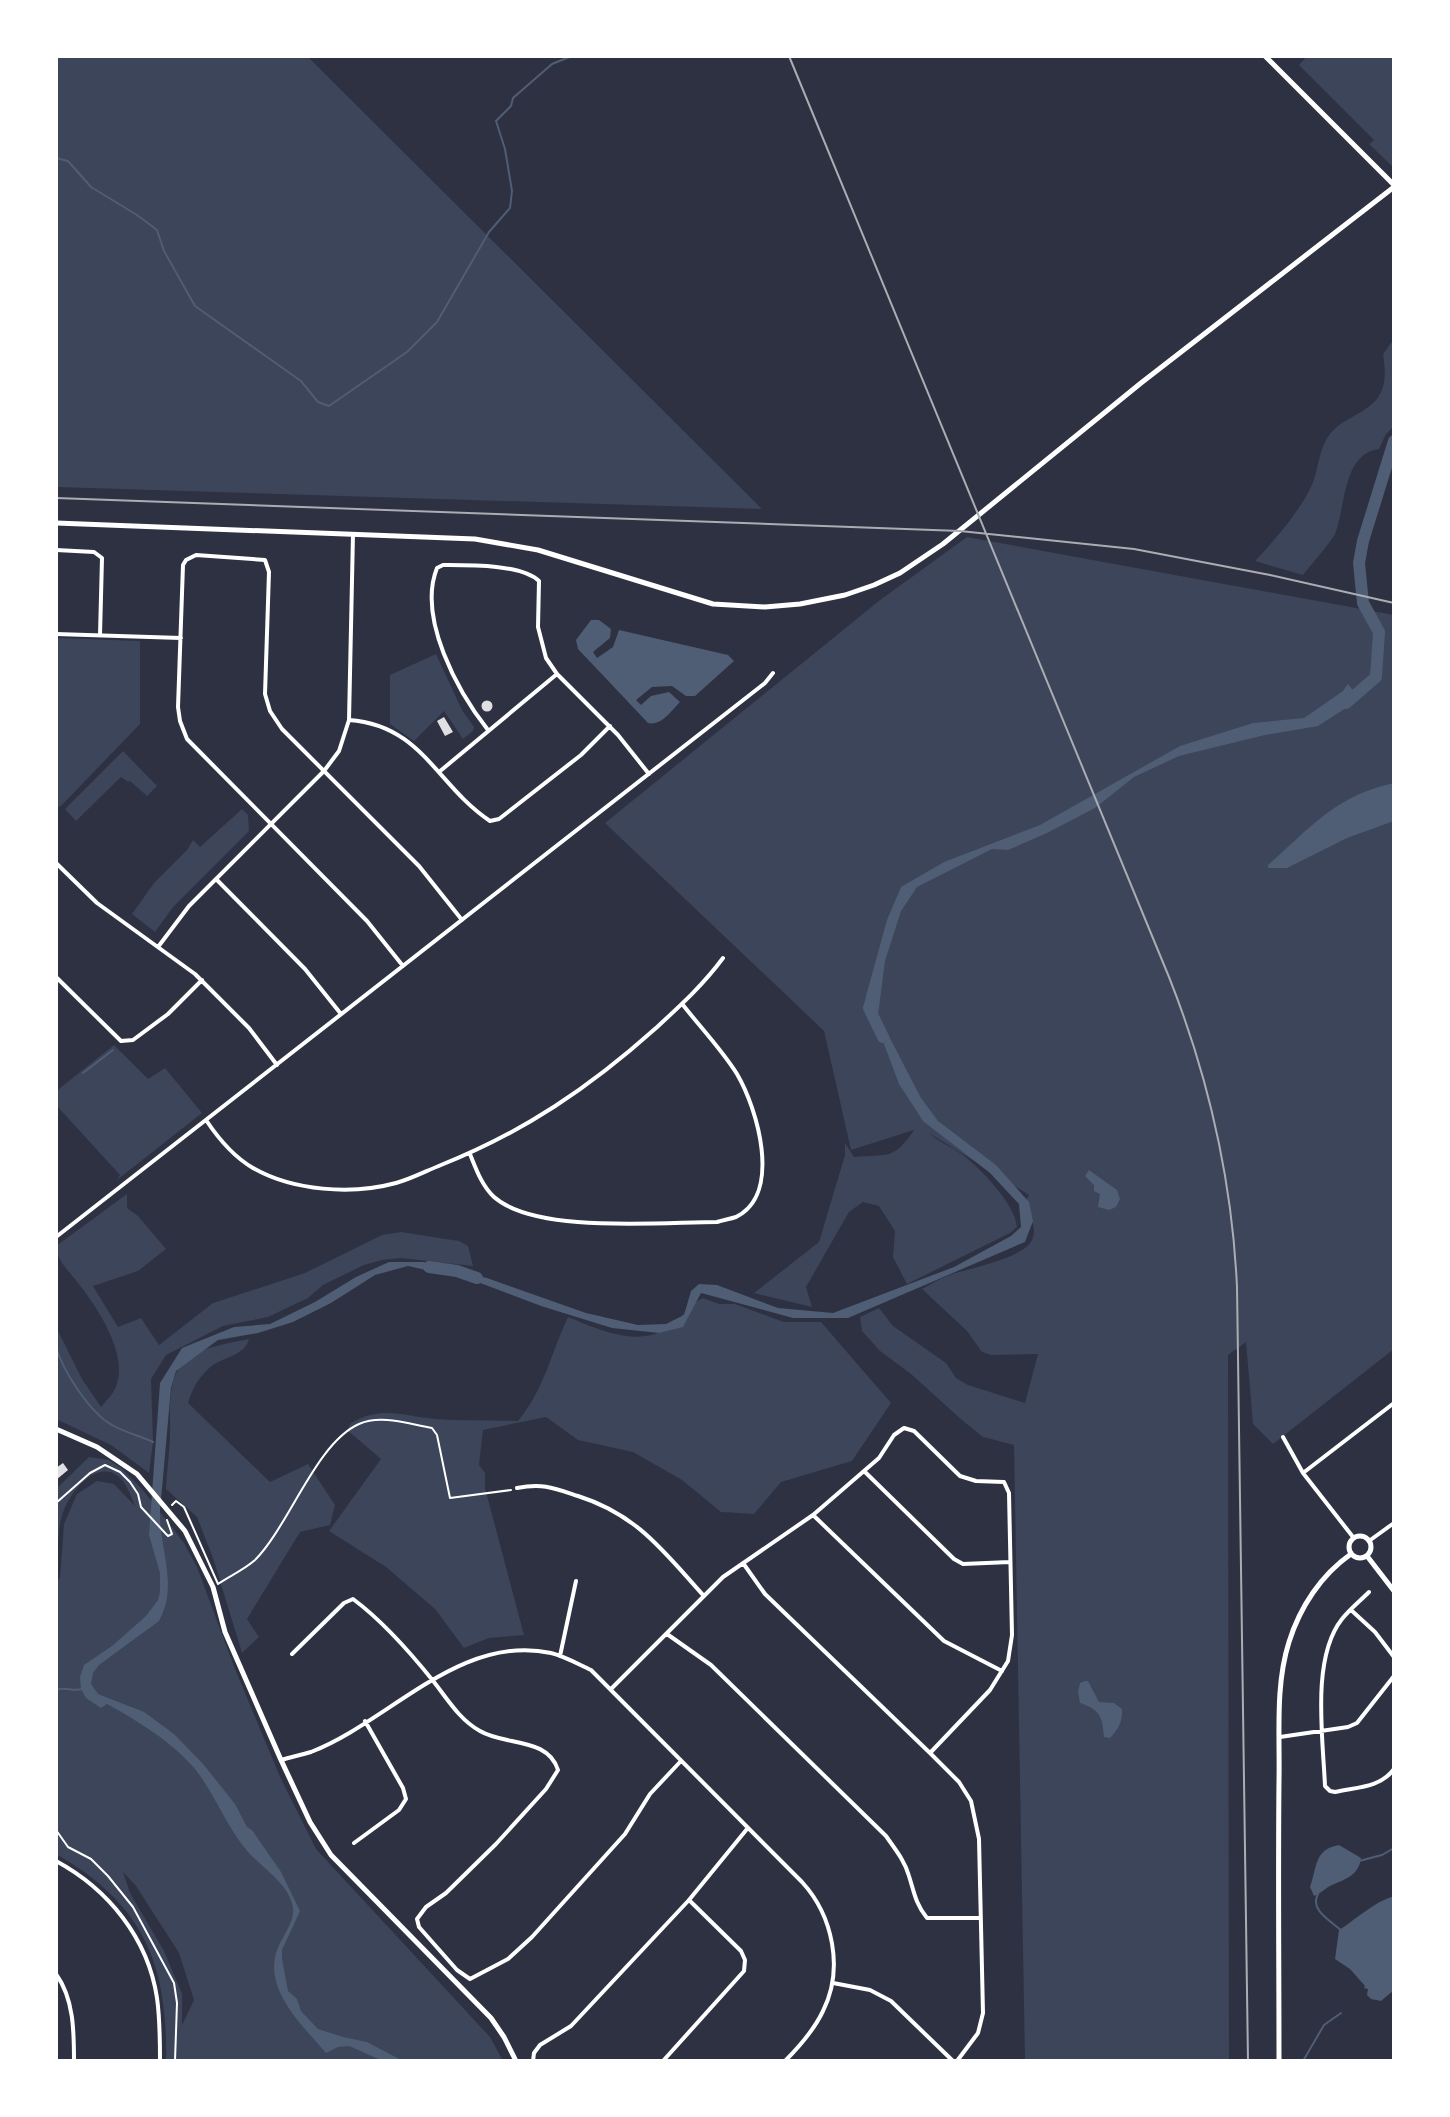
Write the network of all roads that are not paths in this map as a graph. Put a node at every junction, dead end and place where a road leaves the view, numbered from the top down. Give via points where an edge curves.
1 (1265, 56) edge
2 (1394, 186) edge
3 (56, 523) edge
4 (353, 534) junction
5 (56, 550) edge
6 (56, 634) edge
7 (100, 635) junction
8 (181, 638) junction
9 (773, 673) dead end
10 (557, 674) junction
11 (349, 720) junction
12 (610, 726) junction
13 (488, 730) junction
14 (324, 771) junction
15 (439, 772) junction
16 (649, 774) junction
17 (270, 824) junction
18 (56, 863) edge
19 (216, 879) junction
20 (462, 920) junction
21 (158, 947) junction
22 (723, 958) dead end
23 (403, 966) junction
24 (56, 977) edge
25 (202, 980) junction
26 (683, 1005) junction
27 (341, 1014) junction
28 (277, 1065) junction
29 (206, 1120) junction
30 (470, 1153) junction
31 (56, 1237) edge
32 (1394, 1403) edge
33 (56, 1429) edge
34 (1283, 1437) dead end
35 (864, 1471) junction
36 (1303, 1473) junction
37 (517, 1488) road end
38 (813, 1515) junction
39 (1394, 1523) edge
40 (1353, 1537) junction
41 (1369, 1541) junction
42 (1351, 1554) junction
43 (1367, 1556) junction
44 (1010, 1562) junction
45 (743, 1563) junction
46 (576, 1581) dead end
47 (1394, 1591) edge
48 (1369, 1592) dead end
49 (704, 1596) junction
50 (1351, 1610) junction
51 (667, 1634) junction
52 (292, 1654) dead end
53 (560, 1656) junction
54 (1394, 1657) edge
55 (1002, 1671) junction
56 (1394, 1676) edge
57 (434, 1681) junction
58 (612, 1688) junction
59 (365, 1721) junction
60 (1323, 1732) junction
61 (1280, 1737) junction
62 (930, 1753) junction
63 (281, 1760) junction
64 (680, 1762) junction
65 (1394, 1769) edge
66 (747, 1829) junction
67 (354, 1843) dead end
68 (56, 1861) edge
69 (689, 1900) junction
70 (981, 1918) junction
71 (56, 1974) edge
72 (833, 1983) junction
73 (74, 2061) edge
74 (160, 2061) edge
75 (516, 2061) edge
76 (533, 2061) edge
77 (663, 2061) edge
78 (785, 2061) edge
79 (955, 2061) edge
80 (1279, 2061) edge

1 - 2 main road
2 - 4 main road via 943,544 900,573 845,595 739,607 684,597 516,545
3 - 4 main road
4 - 11 street
5 - 7 street via 94,552 102,558
6 - 7 street
7 - 8 street
8 - 14 street via 186,560 196,555 265,560 268,704 282,729
8 - 17 street via 182,729
9 - 16 street
10 - 12 street
10 - 13 street
10 - 13 street via 539,641 539,581 487,567 437,568 437,634 468,702
11 - 14 street via 339,751
11 - 15 street via 397,732
12 - 15 street via 496,821 486,819
12 - 16 street
13 - 15 street
14 - 17 street
14 - 20 street via 419,866
16 - 20 street
17 - 19 street
17 - 23 street via 367,921
18 - 21 street via 97,903
19 - 21 street via 180,915
19 - 27 street via 305,969
20 - 23 street
21 - 25 street
22 - 26 street
23 - 27 street
24 - 25 street via 126,1042 168,1014
25 - 28 street
26 - 30 street via 585,1087 527,1126
26 - 30 street via 737,1075 756,1121 763,1173 753,1202 736,1217 717,1222 550,1220 498,1200
27 - 28 street
28 - 29 street
29 - 30 street via 256,1170 315,1187 394,1184
29 - 31 street
32 - 36 street
33 - 63 main road via 97,1447 173,1505 213,1587 225,1632
34 - 36 street
35 - 38 street
35 - 44 street via 954,1559 963,1564
35 - 44 street via 904,1428 914,1431 960,1476 1004,1482 1009,1493
36 - 40 street
37 - 49 street via 548,1485 625,1516
38 - 45 street
38 - 55 street via 944,1641
39 - 41 street
40 - 41 main road
40 - 42 main road
41 - 43 main road
42 - 43 main road
42 - 61 main road via 1322,1581 1294,1628 1282,1674
43 - 47 main road
44 - 55 street via 1012,1635
45 - 49 street
45 - 62 street via 765,1594
46 - 53 street
48 - 50 street
49 - 51 street
50 - 54 street
50 - 60 street via 1333,1638 1322,1674
51 - 58 street
51 - 70 street via 711,1665 886,1836 905,1865 917,1906 927,1918
52 - 57 street via 353,1599
53 - 57 street via 489,1654
53 - 58 street via 591,1670
55 - 62 street
56 - 60 street via 1357,1723
57 - 59 street
57 - 64 street via 471,1726 537,1747 558,1770 496,1844 417,1919 470,1979 508,1959 532,1937 625,1834 650,1794
58 - 64 street
59 - 63 street via 311,1752
59 - 67 street via 406,1799
60 - 61 street
60 - 65 street via 1325,1786 1330,1791 1378,1783
61 - 80 main road
62 - 70 street via 971,1801 979,1839
63 - 75 main road via 331,1855 491,2018
64 - 66 street
66 - 69 street
66 - 72 street via 820,1906 832,1938
68 - 74 street via 102,1893 142,1947 158,2000
69 - 76 street via 571,2026 540,2045
69 - 77 street via 741,1951 744,1971
70 - 79 street via 983,2013 978,2033
71 - 73 street via 73,2021
72 - 78 street via 813,2029
72 - 79 street via 879,1993

